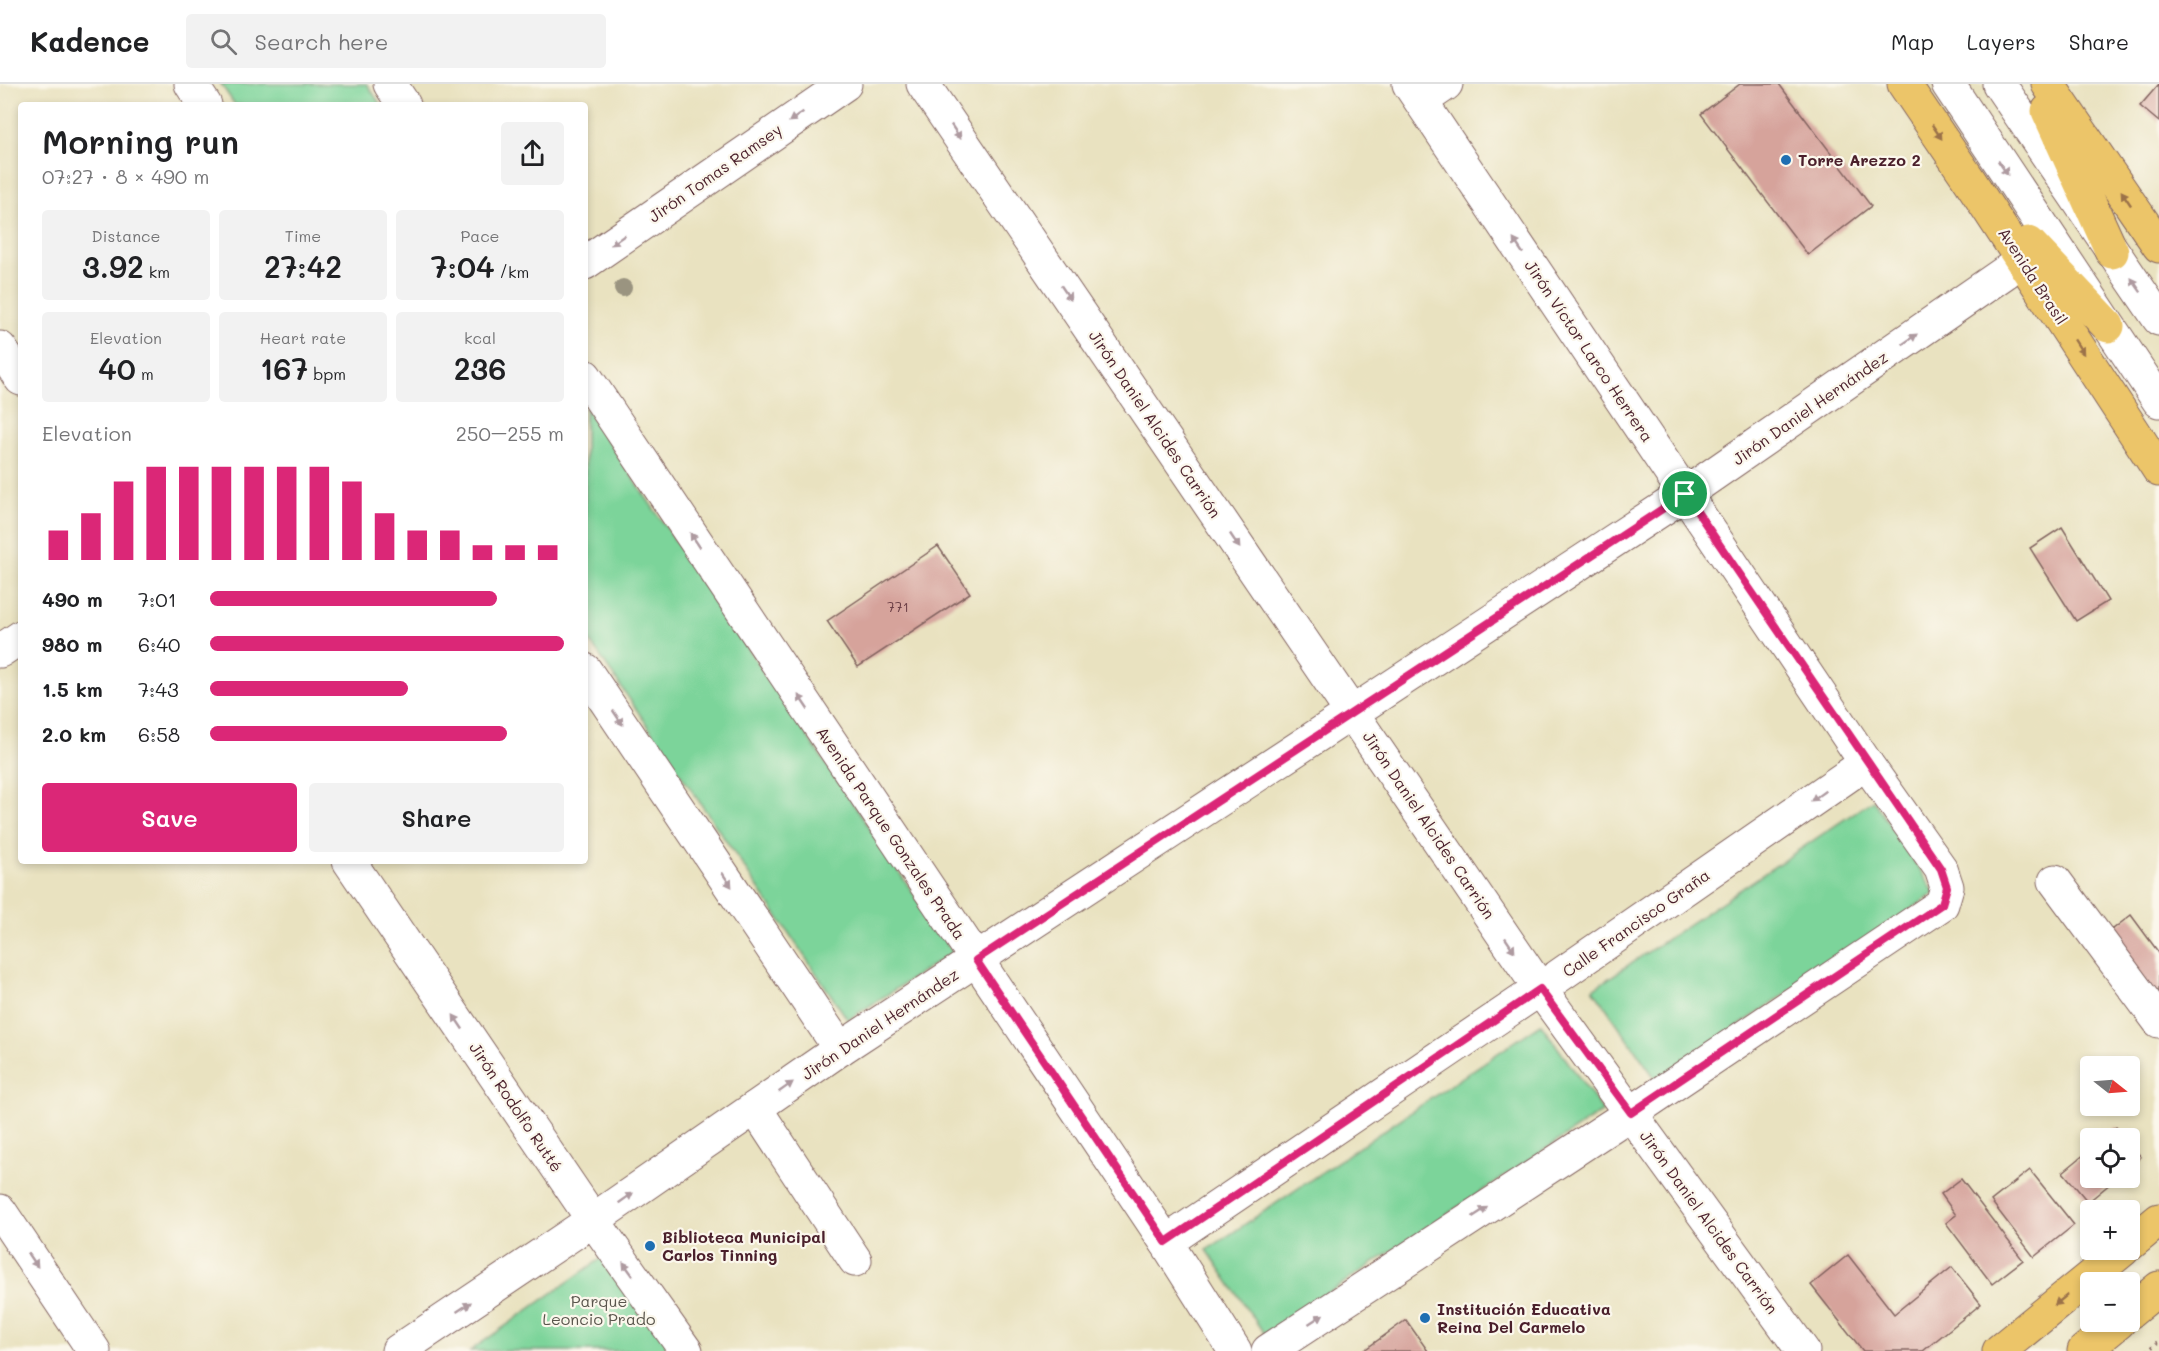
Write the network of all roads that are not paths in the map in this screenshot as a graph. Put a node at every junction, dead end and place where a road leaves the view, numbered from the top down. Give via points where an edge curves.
1 (190, 84) edge
2 (390, 84) edge
3 (844, 84) edge
4 (923, 84) edge
5 (1904, 84) edge
6 (1948, 84) edge
7 (1999, 84) edge
8 (2036, 84) edge
9 (2048, 84) edge
10 (1425, 90) edge
11 (203, 102) edge
12 (402, 102) edge
13 (1970, 181) junction
14 (2159, 246) edge
15 (2112, 252) junction
16 (588, 260) edge
17 (2023, 260) junction
18 (2159, 319) edge
19 (2108, 326) junction
20 (0, 348) edge
21 (18, 375) edge
22 (588, 380) edge
23 (2159, 401) edge
24 (2159, 470) edge
25 (1685, 494) junction
26 (18, 639) edge
27 (0, 651) edge
28 (588, 674) edge
29 (1353, 713) junction
30 (1866, 763) junction
31 (351, 864) edge
32 (2055, 881) dead end
33 (976, 960) junction
34 (1540, 989) junction
35 (2159, 1021) edge
36 (840, 1049) junction
37 (755, 1108) junction
38 (1631, 1113) junction
39 (0, 1211) edge
40 (593, 1220) junction
41 (2159, 1220) edge
42 (2140, 1236) edge
43 (1166, 1242) junction
44 (855, 1260) dead end
45 (2111, 1260) edge
46 (2159, 1288) edge
47 (2140, 1304) edge
48 (2107, 1332) edge
49 (432, 1342) edge
50 (94, 1351) edge
51 (398, 1351) edge
52 (686, 1351) edge
53 (1235, 1351) edge
54 (1268, 1351) edge
55 (1803, 1351) edge
56 (1999, 1351) edge
57 (2084, 1351) edge

1 - 11 street
2 - 12 street
3 -> 16 street, Jirón Tomas Ramsey
4 -> 29 street, Jirón Daniel Alcides Carrión
5 -> 13 main road, Avenida Brasil
6 -> 19 street
7 - 15 street
8 - 15 main road
14 -> 9 main road
25 -> 10 street, Jirón Víctor Larco Herrera
13 - 17 main road, Avenida Brasil
13 - 19 main road
18 -> 15 street
17 -> 24 main road, Avenida Brasil
25 -> 17 street, Jirón Daniel Hernández
19 - 23 street
20 - 21 street
33 -> 22 street, Avenida Parque Gonzales Prada
25 - 29 street, Jirón Daniel Hernández
25 - 30 street, Jirón Víctor Larco Herrera
26 - 27 street
28 -> 36 street
29 - 33 street, Jirón Daniel Hernández
29 -> 34 street, Jirón Daniel Alcides Carrión
30 -> 34 street, Calle Francisco Graña
30 - 38 street, Jirón Víctor Larco Herrera via 1941,869 1947,887 1942,904
40 -> 31 street, Jirón Rodolfo Rutté
32 - 35 street
33 - 36 street, Jirón Daniel Hernández
33 - 43 street, Avenida Parque Gonzales Prada
34 - 38 street, Jirón Daniel Alcides Carrión
34 - 43 street, Calle Francisco Graña
37 -> 36 street, Jirón Daniel Hernández
40 -> 37 street, Jirón Daniel Hernández
37 - 44 street
54 -> 38 street
38 - 55 street, Jirón Daniel Alcides Carrión
39 -> 50 street
49 -> 40 street, Jirón Daniel Hernández
52 -> 40 street, Jirón Rodolfo Rutté
41 - 42 main road
43 - 53 street, Avenida Parque Gonzales Prada
45 -> 56 main road
46 - 47 main road
48 - 57 main road
49 - 51 street, Jirón Daniel Hernández

